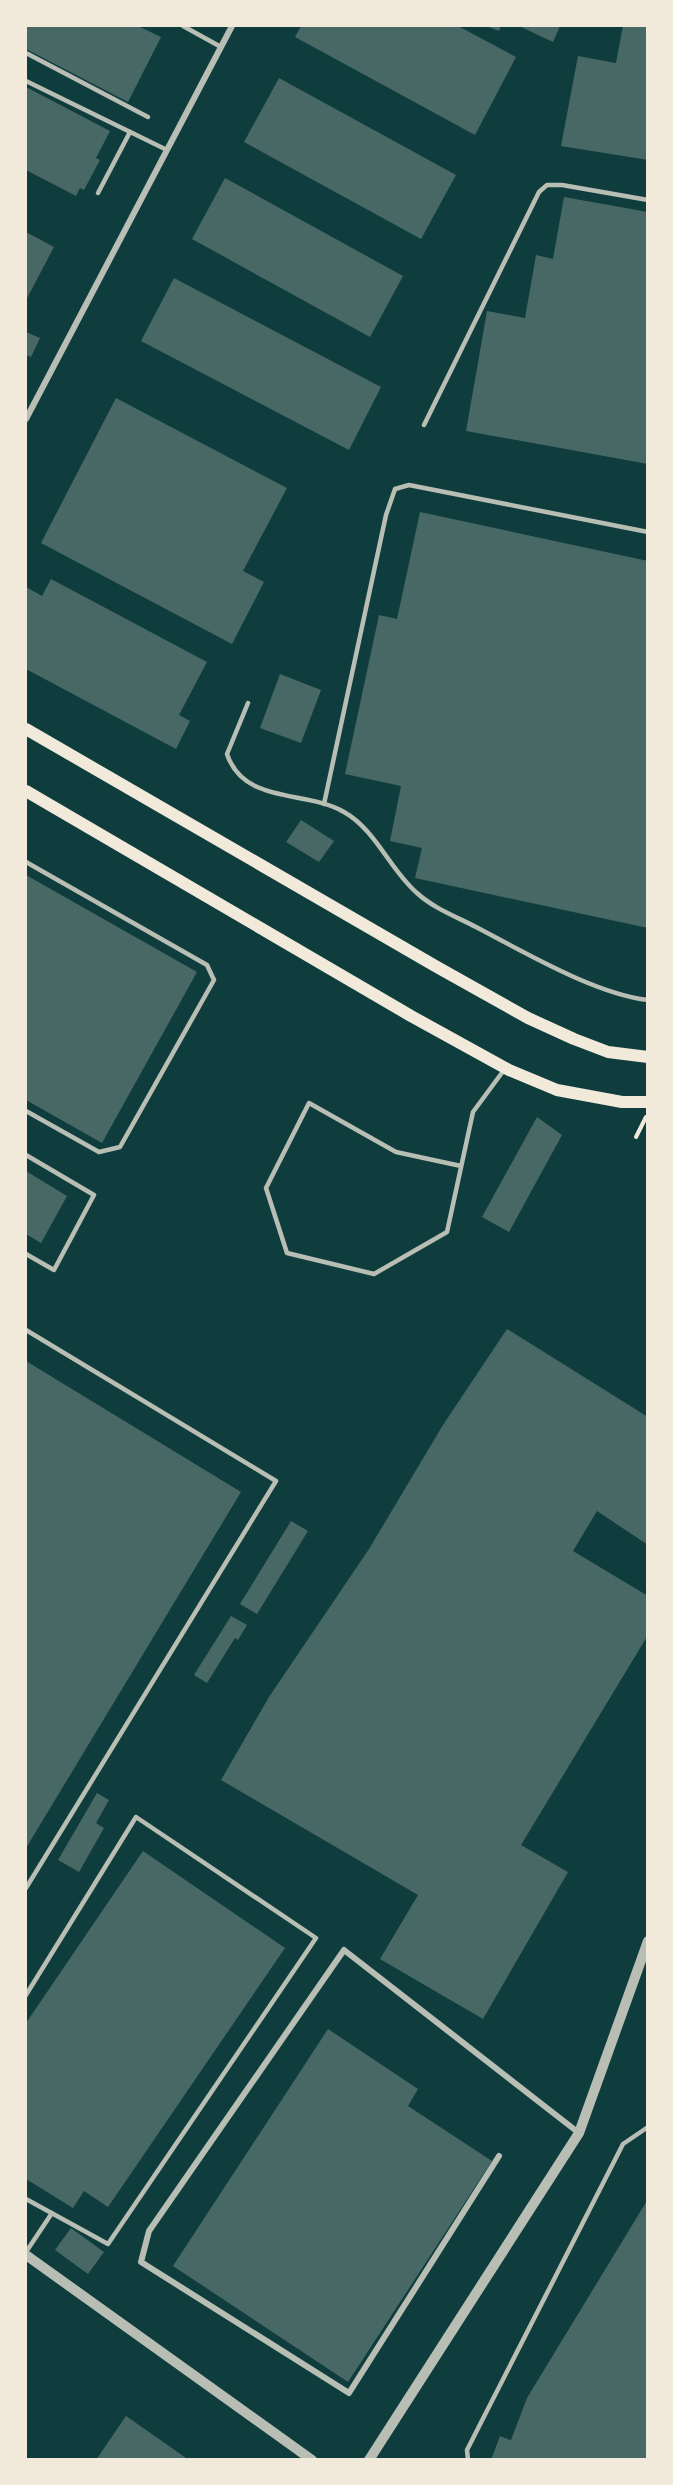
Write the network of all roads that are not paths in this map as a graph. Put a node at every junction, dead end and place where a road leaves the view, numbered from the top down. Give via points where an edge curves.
1 (183, 26) edge
2 (232, 26) edge
3 (221, 47) junction
4 (26, 53) edge
5 (26, 81) edge
6 (148, 117) dead end
7 (130, 132) junction
8 (166, 150) junction
9 (98, 194) dead end
10 (648, 200) edge
11 (26, 419) edge
12 (424, 425) dead end
13 (648, 532) edge
14 (248, 703) dead end
15 (26, 729) edge
16 (26, 791) edge
17 (324, 804) junction
18 (26, 862) edge
19 (648, 1000) edge
20 (648, 1058) edge
21 (506, 1068) junction
22 (648, 1102) edge
23 (26, 1111) edge
24 (26, 1155) edge
25 (461, 1166) junction
26 (26, 1254) edge
27 (26, 1330) edge
28 (26, 1888) edge
29 (648, 1941) edge
30 (26, 1995) edge
31 (648, 2127) edge
32 (579, 2133) junction
33 (499, 2156) dead end
34 (26, 2199) edge
35 (52, 2213) junction
36 (26, 2254) edge
37 (312, 2460) edge
38 (369, 2460) edge
39 (468, 2460) edge

1 - 3 lane
2 - 3 street
3 - 8 street
4 - 6 lane
5 - 7 lane
7 - 8 lane
7 - 9 lane
8 - 11 street
10 - 12 lane via 562,185 547,185 539,192
13 - 17 lane via 409,485 395,489 386,515
14 - 17 lane via 227,754 231,765 240,776 270,792
15 - 20 main road via 528,1018 608,1052
16 - 21 main road
17 - 19 lane via 347,813 418,895 561,969 610,991
18 - 23 lane via 207,965 213,980 120,1147 99,1152
21 - 22 main road via 557,1090
21 - 25 lane via 473,1112
24 - 26 lane via 94,1195 54,1270
25 - 25 lane via 447,1232 374,1274 287,1253 266,1188 309,1103 396,1152
27 - 28 lane via 276,1481
29 - 32 street
30 - 35 lane via 135,1817 316,1938 108,2244
31 - 39 lane via 623,2144 467,2450
32 - 33 street via 344,1950 149,2231 141,2262 349,2393
32 - 38 street
34 - 35 lane
35 - 36 lane
36 - 37 street

